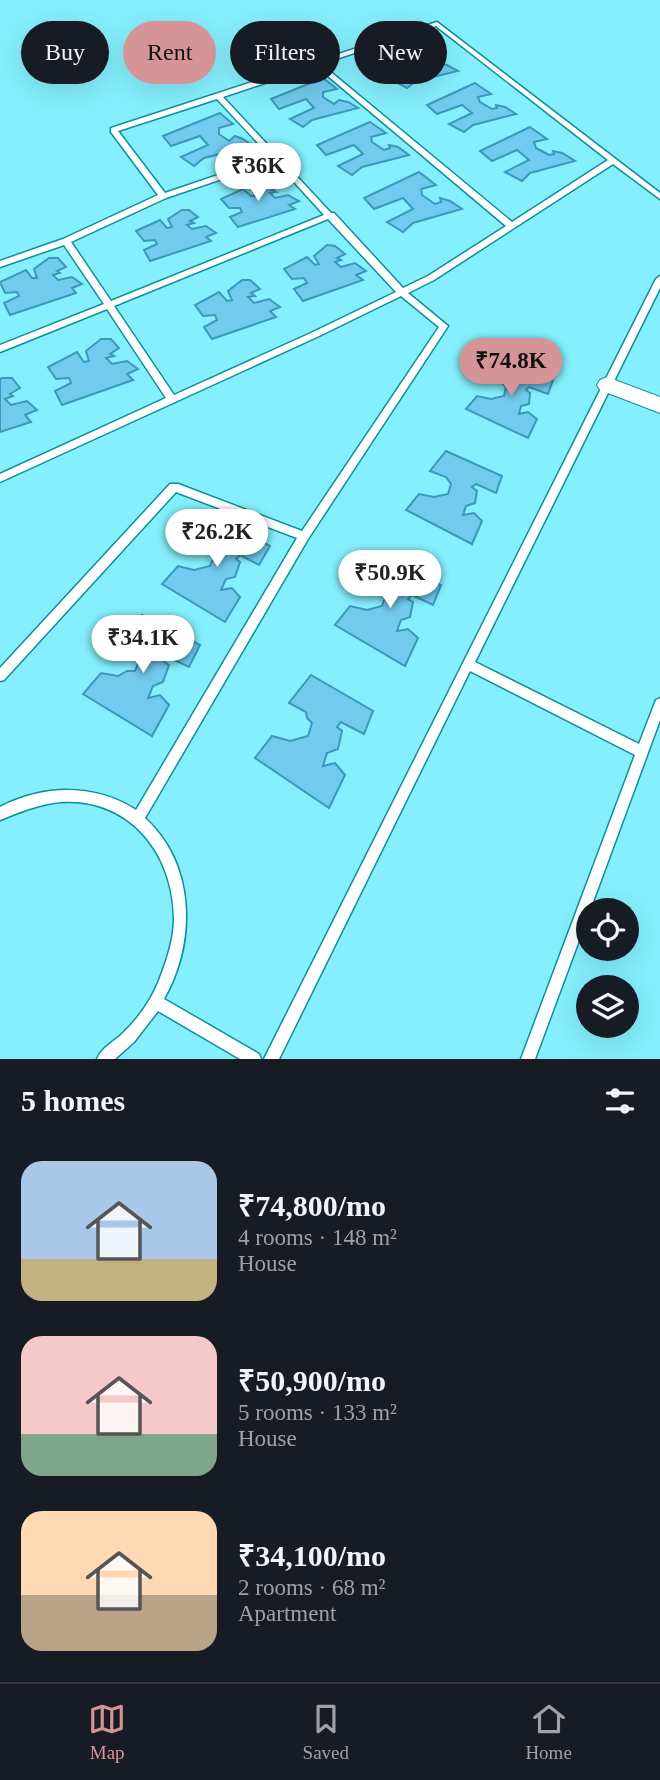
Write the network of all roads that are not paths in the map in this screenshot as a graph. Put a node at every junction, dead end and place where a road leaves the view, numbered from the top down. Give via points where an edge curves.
1 (340, 56) edge
2 (255, 84) edge
3 (340, 84) edge
4 (218, 96) junction
5 (278, 158) junction
6 (611, 161) junction
7 (163, 196) junction
8 (660, 197) edge
9 (331, 215) junction
10 (511, 226) junction
11 (66, 241) junction
12 (0, 264) edge
13 (660, 279) edge
14 (401, 292) junction
15 (110, 304) junction
16 (0, 349) edge
17 (607, 384) junction
18 (172, 399) junction
19 (660, 405) edge
20 (0, 478) edge
21 (303, 536) junction
22 (468, 664) junction
23 (0, 676) edge
24 (660, 704) edge
25 (642, 752) junction
26 (0, 814) edge
27 (138, 818) junction
28 (157, 1003) junction
29 (104, 1059) edge
30 (254, 1059) edge
31 (271, 1059) edge
32 (528, 1059) edge

1 - 6 lane via 437,24
2 - 4 lane
3 - 10 lane
4 - 5 lane
4 - 7 lane via 114,130
5 - 7 lane
5 - 9 lane
6 - 8 lane
6 - 10 lane
7 - 11 lane
9 - 14 lane
9 - 15 lane
10 - 14 lane
11 - 12 lane
11 - 15 lane
13 - 17 lane
14 - 18 lane
14 - 21 lane via 444,326
15 - 16 lane
15 - 18 lane
17 - 19 street
17 - 22 lane
18 - 20 lane
21 - 23 lane via 174,488
21 - 27 lane
22 - 25 lane
22 - 31 lane
24 - 25 lane
25 - 32 lane
26 - 27 lane via 42,798 76,795 109,802
27 - 28 lane via 162,845 177,880 182,921 174,965
28 - 29 lane via 123,1046
28 - 30 lane

